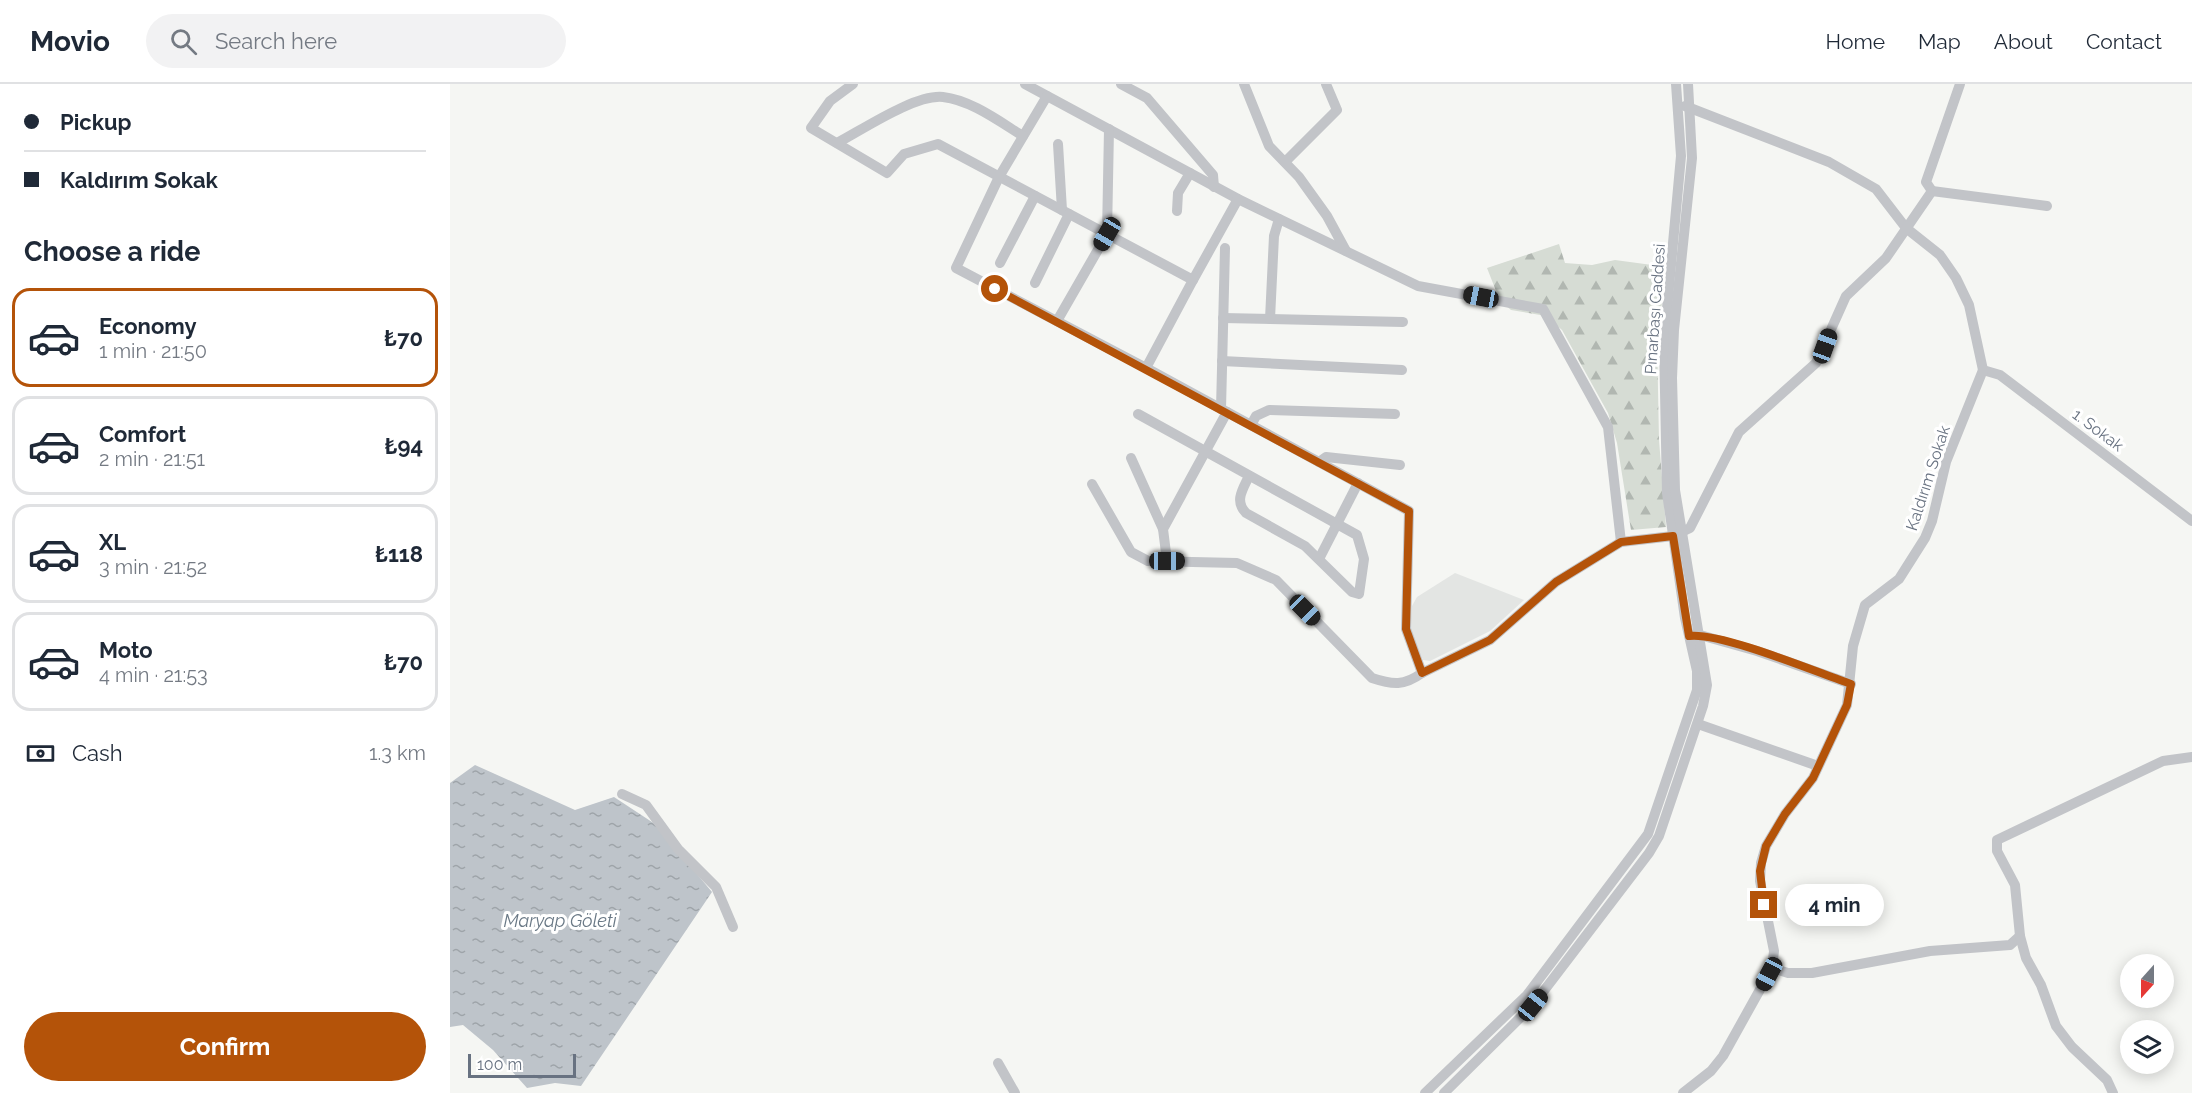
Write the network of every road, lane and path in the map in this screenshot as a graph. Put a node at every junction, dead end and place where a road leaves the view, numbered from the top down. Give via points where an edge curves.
1 (853, 84) edge
2 (1025, 84) edge
3 (1121, 84) edge
4 (1244, 84) edge
5 (1326, 84) edge
6 (1676, 84) edge
7 (1688, 84) edge
8 (1960, 84) edge
9 (1047, 96) junction
10 (1685, 106) junction
11 (1109, 129) junction
12 (1023, 136) junction
13 (837, 143) junction
14 (1058, 144) dead end
15 (1285, 162) junction
16 (1190, 173) junction
17 (999, 177) junction
18 (1215, 187) junction
19 (1932, 191) junction
20 (1035, 196) junction
21 (1238, 199) junction
22 (2047, 206) dead end
23 (1178, 211) dead end
24 (1066, 212) junction
25 (1279, 219) junction
26 (1906, 228) junction
27 (1107, 234) junction
28 (1225, 248) dead end
29 (1346, 251) junction
30 (1000, 263) dead end
31 (1193, 280) junction
32 (1035, 283) dead end
33 (1223, 318) junction
34 (1270, 319) junction
35 (1057, 321) junction
36 (1403, 322) dead end
37 (1222, 361) junction
38 (1146, 368) junction
39 (1402, 370) dead end
40 (1983, 370) junction
41 (1224, 410) junction
42 (1138, 414) dead end
43 (1395, 414) dead end
44 (1251, 425) junction
45 (1205, 452) junction
46 (1131, 458) dead end
47 (1319, 462) junction
48 (1400, 465) dead end
49 (1249, 476) junction
50 (1358, 483) junction
51 (1092, 484) dead end
52 (2192, 521) edge
53 (1338, 522) junction
54 (1163, 529) junction
55 (1676, 535) junction
56 (1621, 542) junction
57 (1319, 559) junction
58 (1167, 561) junction
59 (1694, 636) junction
60 (1422, 673) junction
61 (1851, 684) junction
62 (1698, 724) junction
63 (2192, 757) edge
64 (1818, 766) junction
65 (622, 794) dead end
66 (733, 927) dead end
67 (2020, 936) junction
68 (1772, 968) junction
69 (998, 1063) dead end
70 (1015, 1093) edge
71 (1425, 1093) edge
72 (1444, 1093) edge
73 (1683, 1093) edge
74 (2113, 1093) edge

1 - 13 street via 830,101 811,128
2 - 9 street
3 - 18 street via 1147,98 1213,174
4 - 15 street via 1269,146
5 - 15 street via 1337,110
6 - 10 street
7 - 10 street
8 - 19 street via 1926,182
9 - 11 street
9 - 12 street
10 - 26 street via 1865,180 1884,197
10 - 55 street via 1692,158 1674,330
11 - 16 street
11 - 27 street
12 - 13 street via 976,109 943,97 910,105
12 - 17 street
13 - 17 street via 887,173 904,154 938,144
14 - 24 street
15 - 29 street via 1327,216
16 - 18 street
16 - 23 street via 1178,193
17 - 20 street
17 - 35 street via 956,268
18 - 21 street
19 - 22 street
19 - 26 street
20 - 24 street
20 - 30 street
21 - 25 street
21 - 31 street
24 - 27 street
24 - 32 street
25 - 29 street
25 - 34 street via 1274,236
26 - 40 street via 1940,255 1960,286 1969,305
26 - 55 street via 1886,258 1843,300 1816,363 1739,432 1696,519 1690,528
27 - 31 street
27 - 35 street
28 - 33 street
29 - 56 street via 1418,285 1543,309 1608,427
31 - 38 street
33 - 34 street
33 - 37 street
34 - 36 street
35 - 38 street
37 - 39 street
37 - 41 street
38 - 41 street
40 - 52 street, 1. Sokak via 2000,375
40 - 61 street, Kaldırım Sokak via 1946,462 1925,538 1899,579 1865,605 1853,646
41 - 44 street
41 - 45 street
42 - 45 street
43 - 44 street via 1269,410 1256,416
44 - 47 street
45 - 49 street
45 - 54 street
46 - 54 street
47 - 48 street via 1326,457
47 - 50 street
49 - 53 street
49 - 57 street via 1239,497 1240,507 1305,546
50 - 53 street
50 - 60 street via 1409,511 1406,629
51 - 58 street via 1131,552 1148,561
53 - 57 street
53 - 57 street via 1361,542 1364,559 1359,594 1352,592
54 - 58 street
55 - 56 street
55 - 59 street
56 - 60 street via 1556,582 1490,640
58 - 60 street via 1237,563 1257,570 1276,580 1372,678 1388,683 1409,682
59 - 61 street via 1757,651
59 - 62 street via 1707,685
59 - 71 street via 1697,690 1648,834 1527,995
61 - 64 street, Kaldırım Sokak via 1847,705
62 - 64 street
62 - 72 street via 1659,836 1649,853 1533,1005
63 - 67 street via 2163,761 1999,837 1997,851 2015,885
64 - 68 street, Kaldırım Sokak via 1779,822 1762,855 1760,881 1774,951
65 - 66 street via 646,805 678,849 716,887
67 - 68 street via 2010,945 1938,950 1812,973
67 - 74 street via 2056,1026 2107,1080
68 - 73 street via 1723,1056
69 - 70 street

